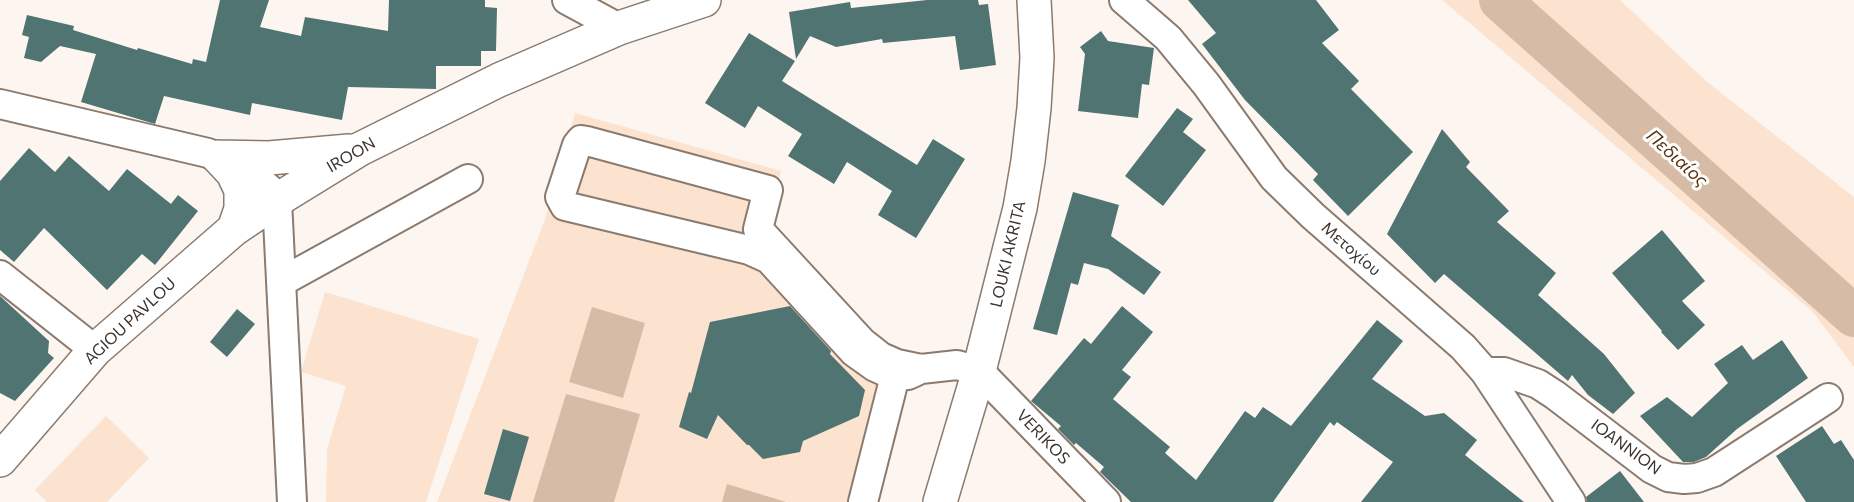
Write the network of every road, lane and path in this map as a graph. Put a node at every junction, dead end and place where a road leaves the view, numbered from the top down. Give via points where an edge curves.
1 (567, 0) edge
2 (704, 0) edge
3 (1034, 0) edge
4 (1124, 0) edge
5 (619, 28) junction
6 (0, 104) edge
7 (360, 149) junction
8 (218, 157) junction
9 (468, 179) dead end
10 (277, 200) junction
11 (234, 229) junction
12 (0, 275) edge
13 (281, 282) junction
14 (95, 350) junction
15 (979, 371) junction
16 (908, 372) junction
17 (1485, 372) junction
18 (1828, 398) dead end
19 (0, 460) edge
20 (292, 502) edge
21 (863, 502) edge
22 (940, 502) edge
23 (1106, 502) edge
24 (1571, 502) edge

1 - 5 street
2 - 5 main road, IROON
3 - 15 main road, LOUKI AKRITA via 1037,58 1028,160 1010,252
4 - 17 street, Μετοχίου via 1168,38 1274,178 1463,347
5 - 7 main road, IROON via 499,80
6 - 8 street
7 - 8 main road via 286,157
7 - 10 main road, IROON
8 - 10 street via 249,171
8 - 11 main road via 233,173 241,190 242,209
9 - 13 street
10 - 11 main road, AGIOU PAVLOU
10 - 13 street
11 - 14 main road, AGIOU PAVLOU
12 - 14 street
13 - 20 street
14 - 19 main road, AGIOU PAVLOU
15 - 16 street via 957,365
15 - 22 main road, LOUKI AKRITA
15 - 23 street, VERIKOS
16 - 16 street via 875,367 854,352 769,260 749,250 566,206 560,197 577,145 581,140 588,141 768,190 758,229 862,342
16 - 21 street
17 - 18 street, IOANNION via 1504,372 1538,384 1652,469 1684,479 1714,472
17 - 24 street, Μετοχίου

